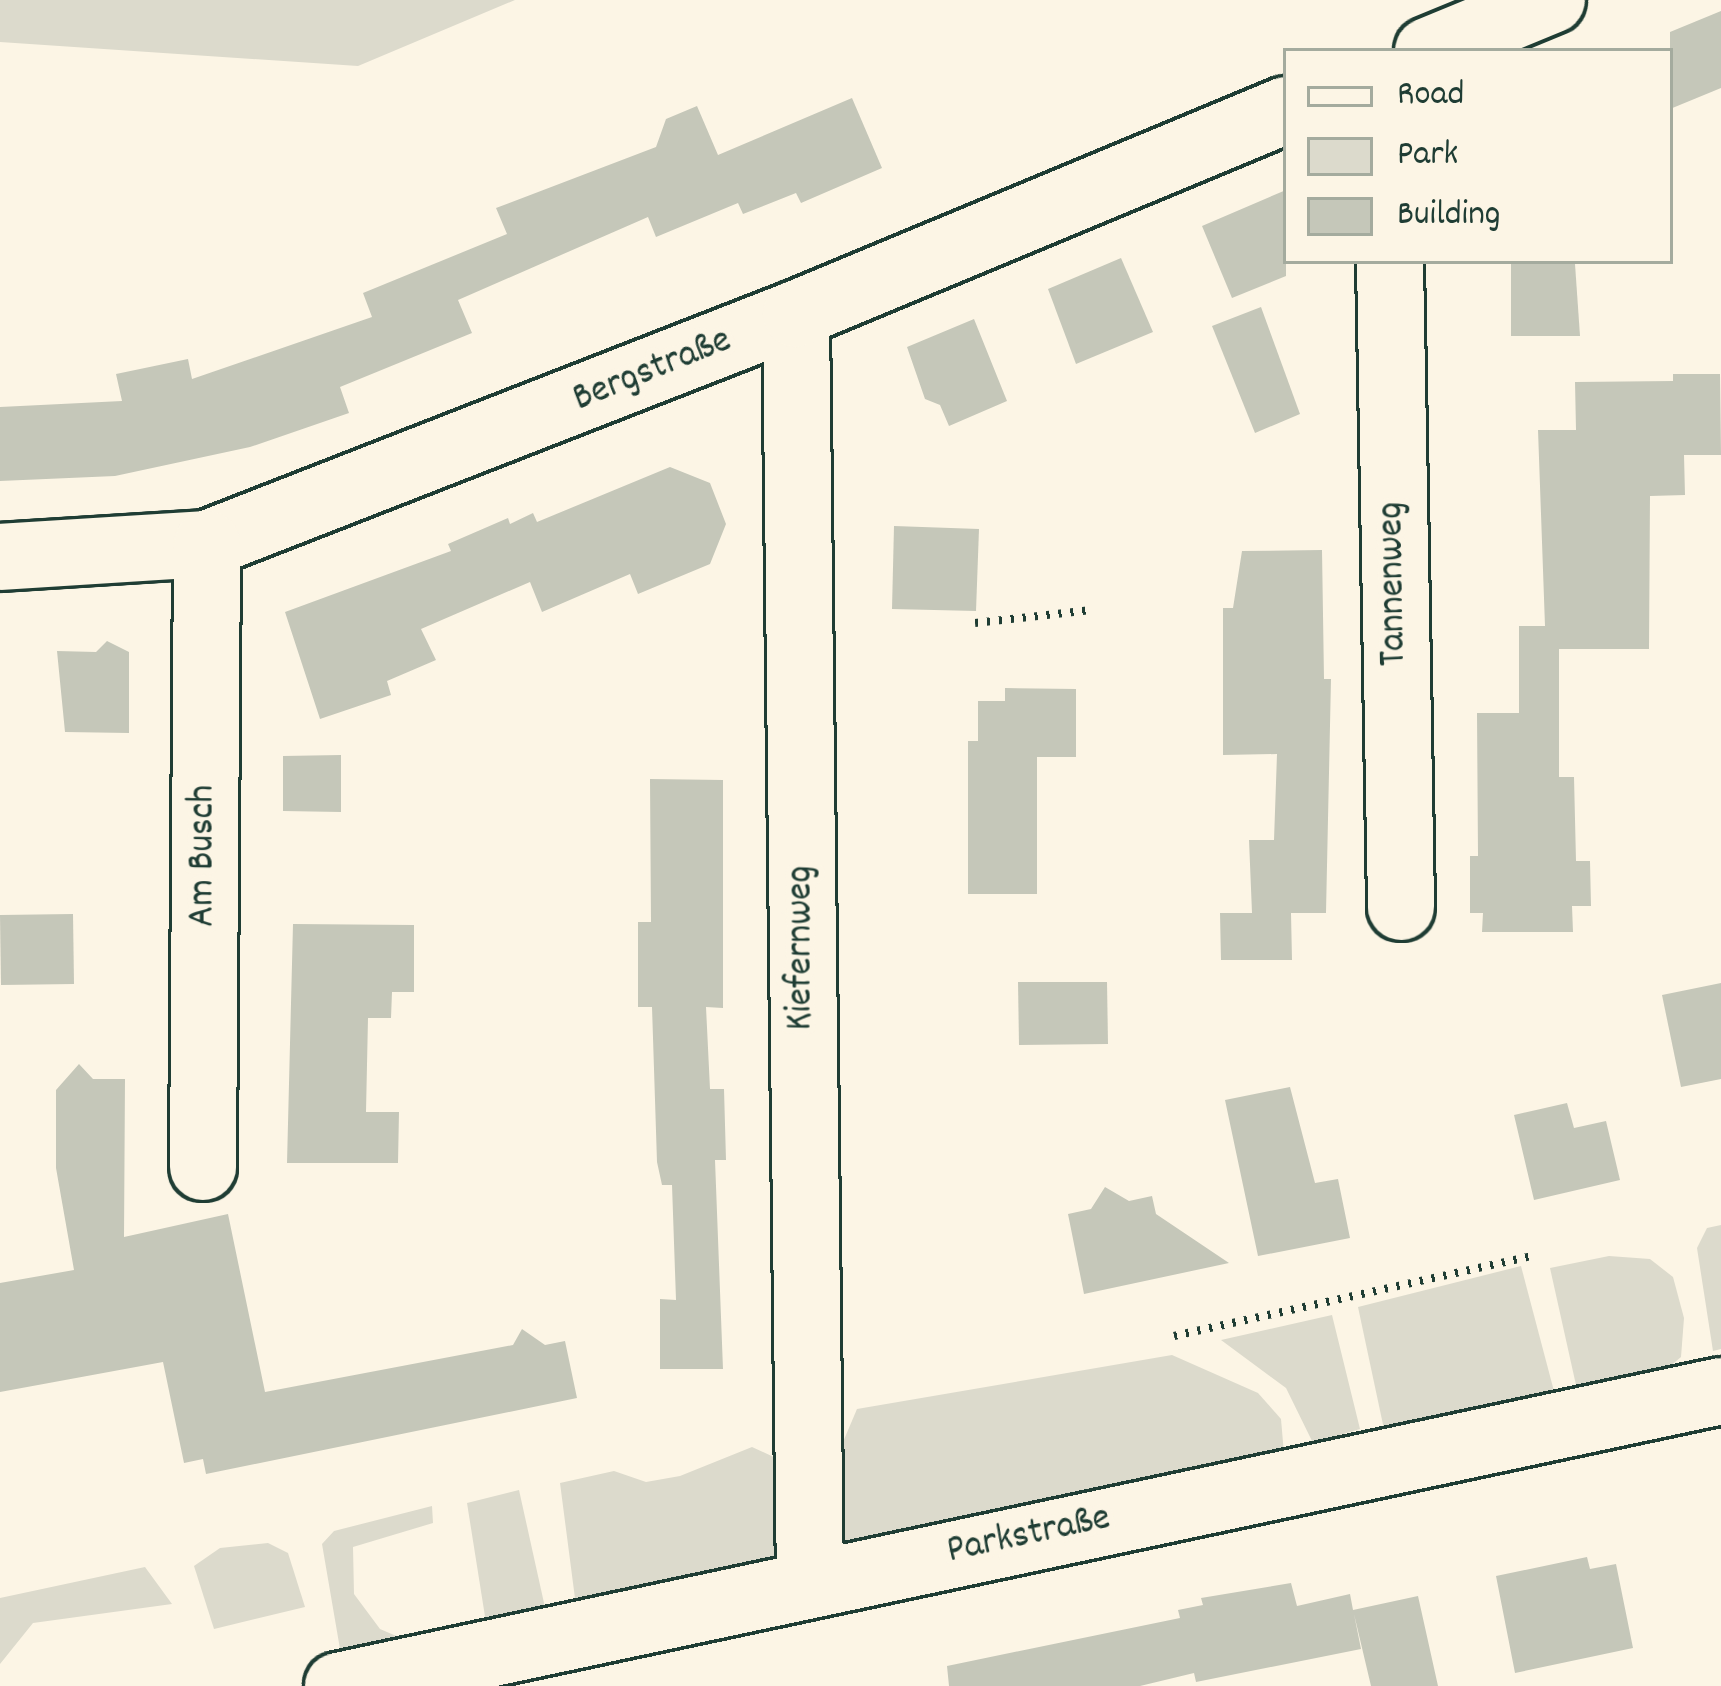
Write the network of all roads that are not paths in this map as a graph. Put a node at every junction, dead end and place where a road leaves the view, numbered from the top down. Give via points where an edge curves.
1 (1552, 0) edge
2 (1435, 48) edge
3 (1283, 111) edge
4 (1390, 264) edge
5 (796, 314) junction
6 (207, 544) junction
7 (0, 557) edge
8 (1401, 908) dead end
9 (203, 1167) dead end
10 (1721, 1390) edge
11 (810, 1582) junction
12 (338, 1686) edge

1 - 2 street
3 - 5 street, Bergstraße
4 - 8 street, Tannenweg
5 - 6 street, Bergstraße
5 - 11 street, Kiefernweg
6 - 7 street, Bergstraße
6 - 9 street, Am Busch
10 - 11 street, Parkstraße
11 - 12 street, Parkstraße

